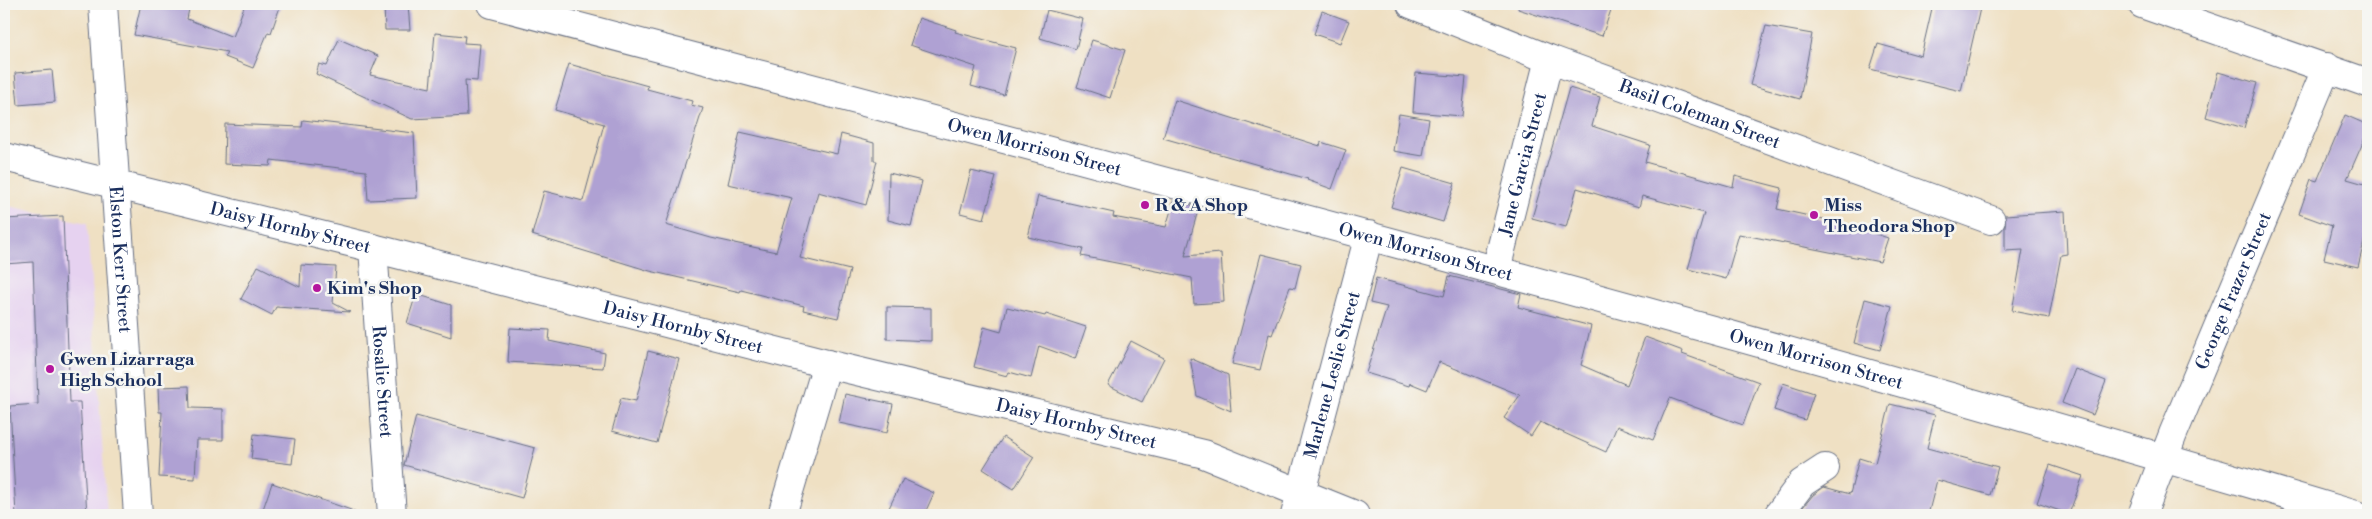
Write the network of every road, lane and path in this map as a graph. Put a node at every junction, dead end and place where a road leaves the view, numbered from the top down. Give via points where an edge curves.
1 (103, 4) edge
2 (492, 4) edge
3 (1411, 4) edge
4 (2142, 4) edge
5 (1549, 60) junction
6 (2327, 67) junction
7 (2368, 83) edge
8 (4, 157) edge
9 (117, 185) junction
10 (1990, 220) dead end
11 (1369, 235) junction
12 (373, 248) junction
13 (1496, 270) junction
14 (826, 364) junction
15 (2164, 458) junction
16 (1825, 468) dead end
17 (1298, 504) edge
18 (138, 515) edge
19 (392, 515) edge
20 (782, 515) edge
21 (1355, 515) edge
22 (1778, 515) edge
23 (2142, 515) edge
24 (2356, 515) edge

1 - 9 street, Elston Kerr Street
2 - 11 street, Owen Morrison Street
3 - 5 street, Basil Coleman Street
4 - 6 street
5 - 10 street, Basil Coleman Street
5 - 13 street, Jane Garcia Street
6 - 7 street
6 - 15 street, George Frazer Street
8 - 9 street, Daisy Hornby Street
9 - 12 street, Daisy Hornby Street
9 - 18 street, Elston Kerr Street
11 - 13 street, Owen Morrison Street
11 - 17 street, Marlene Leslie Street
12 - 14 street, Daisy Hornby Street
12 - 19 street, Rosalie Street
13 - 15 street, Owen Morrison Street
14 - 17 street, Daisy Hornby Street via 1204,454
14 - 20 street
15 - 23 street, George Frazer Street
15 - 24 street, Owen Morrison Street
16 - 22 street via 1802,483
17 - 21 street, Daisy Hornby Street

